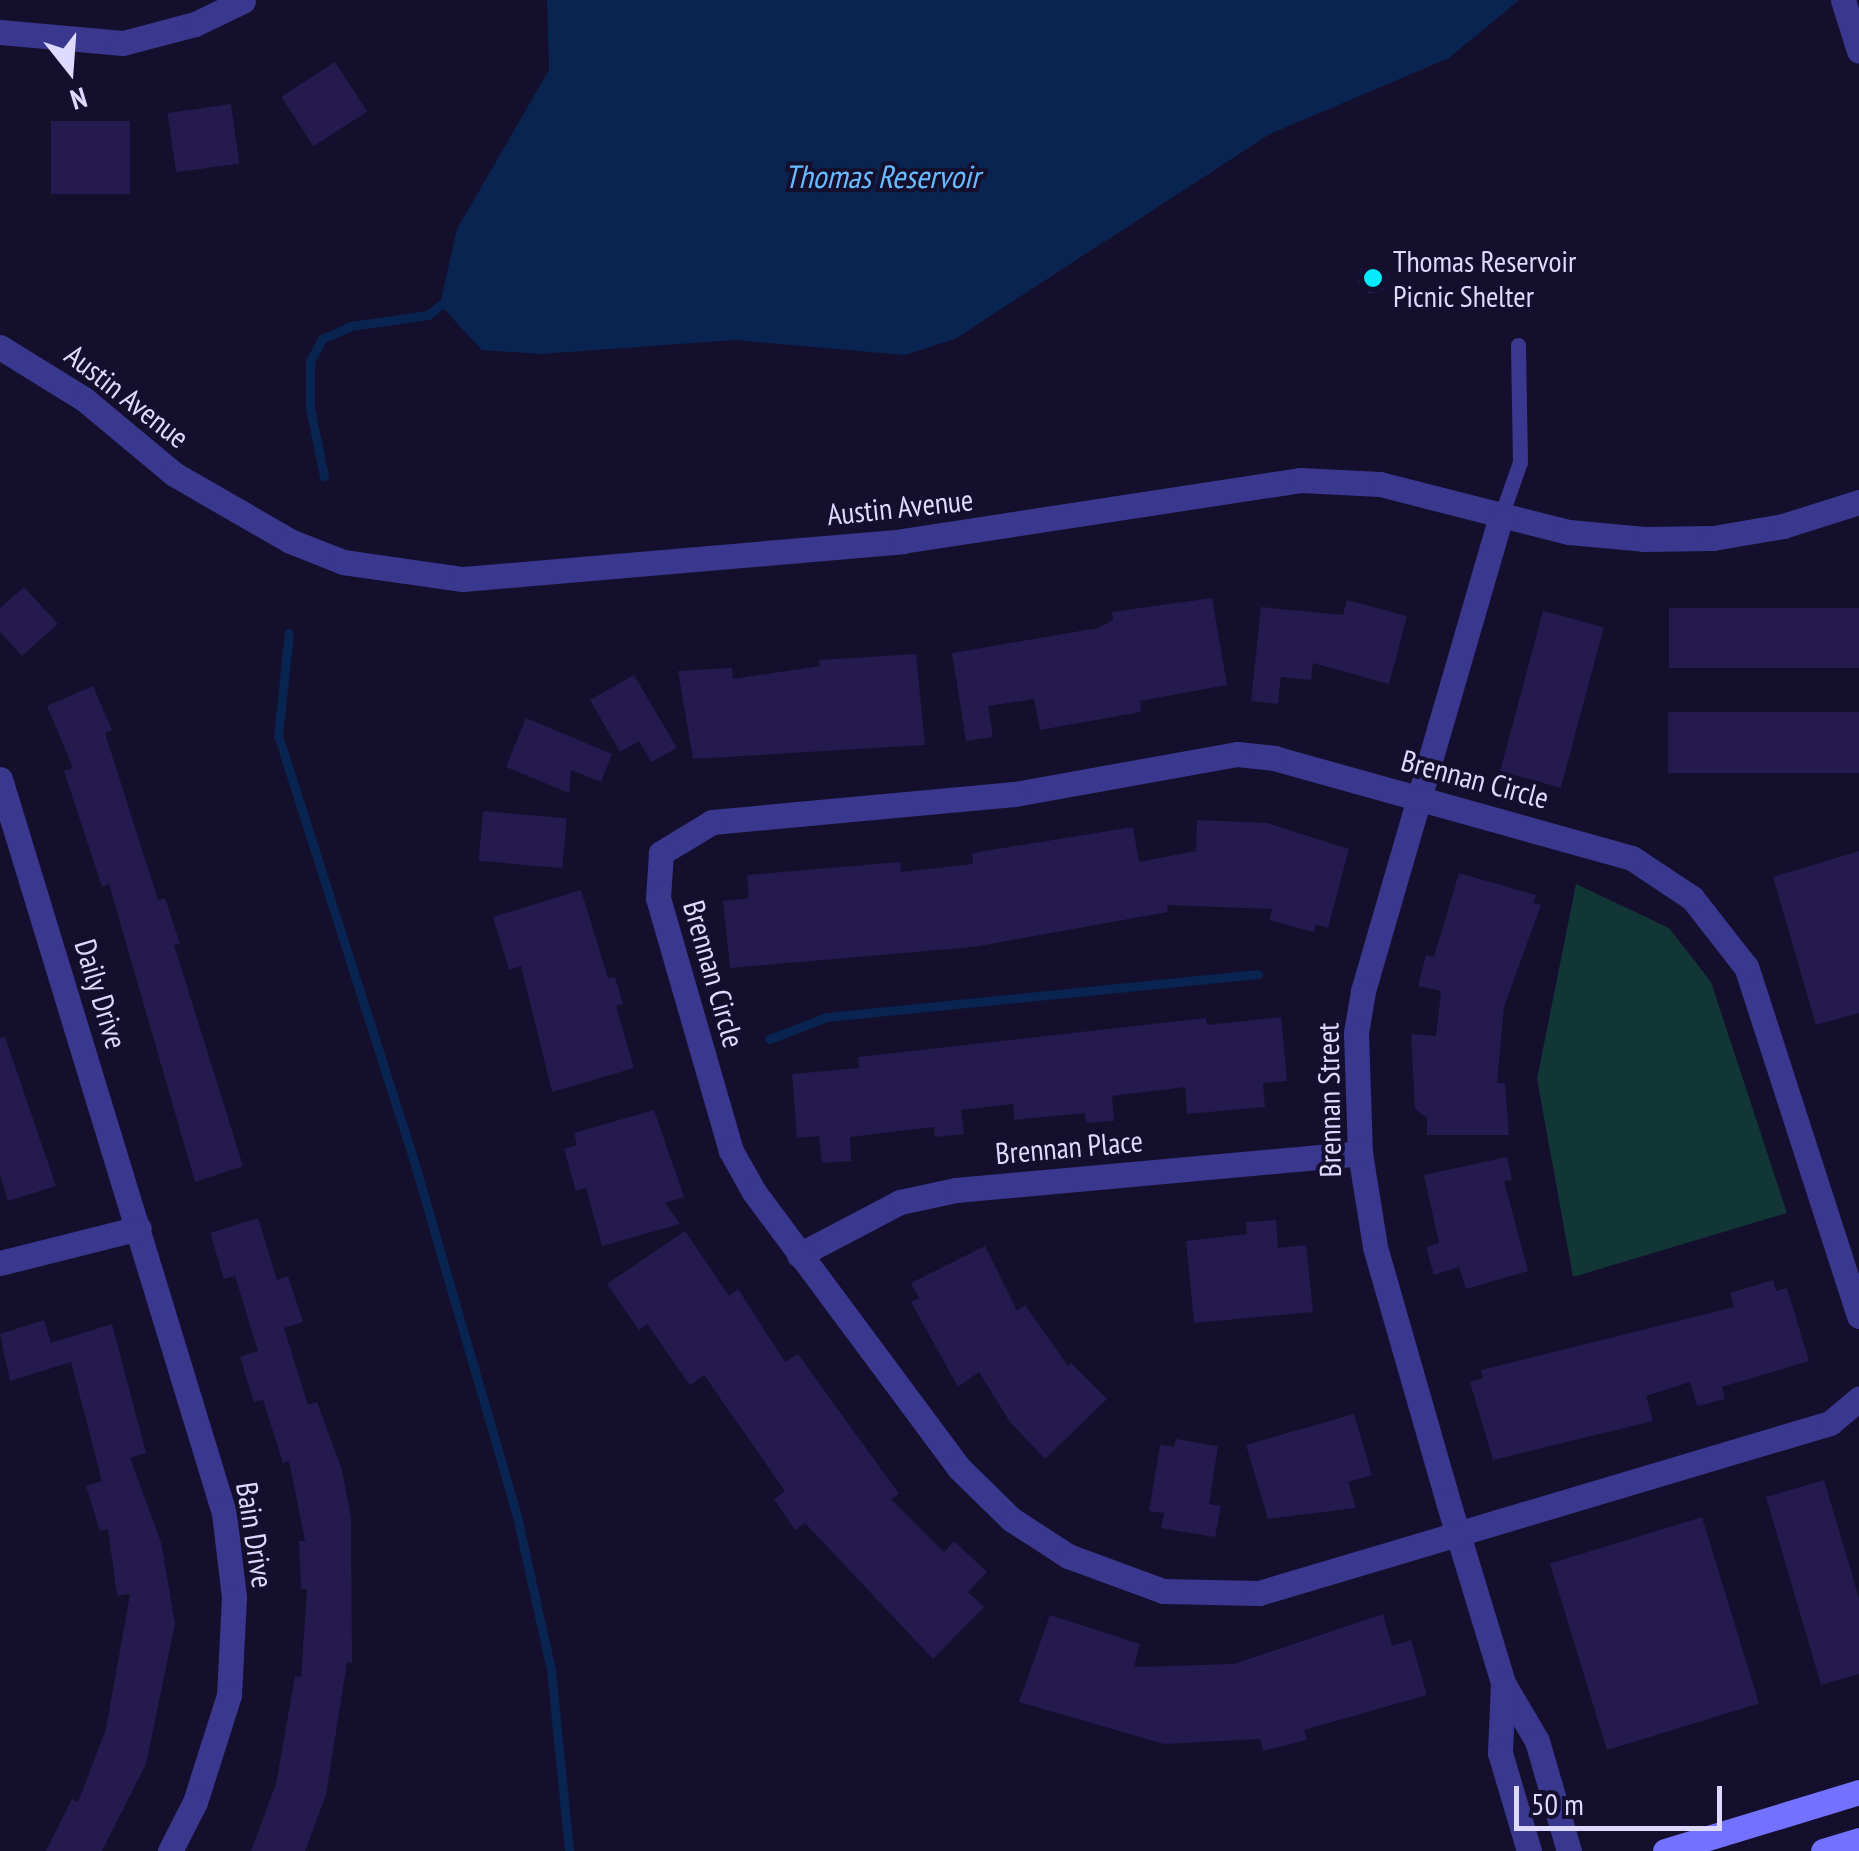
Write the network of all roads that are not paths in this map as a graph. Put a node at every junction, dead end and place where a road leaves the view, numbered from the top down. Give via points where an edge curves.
1 (1844, 0) edge
2 (242, 1) edge
3 (0, 32) edge
4 (1859, 50) edge
5 (1518, 345) dead end
6 (0, 347) edge
7 (1859, 502) edge
8 (1501, 516) junction
9 (0, 779) edge
10 (1416, 798) junction
11 (1360, 1153) junction
12 (139, 1228) junction
13 (799, 1255) junction
14 (0, 1263) edge
15 (1859, 1316) edge
16 (1859, 1399) edge
17 (1458, 1535) junction
18 (1503, 1683) junction
19 (1859, 1792) edge
20 (1859, 1840) edge
21 (170, 1851) edge
22 (1529, 1851) edge
23 (1569, 1851) edge
24 (1665, 1851) edge
25 (1823, 1851) edge

1 - 4 street
2 - 3 street via 195,24 123,43
5 - 8 lane via 1520,462
6 - 8 street, Austin Avenue via 84,399 174,474 290,541 343,562 402,572 528,576 902,541 1300,480 1380,484
7 - 8 street, Austin Avenue via 1783,526 1713,538 1569,532
8 - 10 street, Brennan Street
9 - 12 street, Daily Drive
10 - 11 street, Brennan Street via 1362,991 1356,1033
10 - 13 street, Brennan Circle via 1237,754 1014,794 712,822 661,853 658,898 731,1151
10 - 15 street, Brennan Circle via 1632,858 1692,898 1757,990
11 - 13 street, Brennan Place via 956,1190 900,1202
11 - 17 street, Brennan Street via 1375,1247
12 - 14 street
12 - 21 street, Bain Drive via 224,1513 234,1597 229,1695 196,1802
13 - 17 street, Brennan Circle via 959,1468 1011,1519 1068,1556 1164,1592 1259,1593
16 - 17 street, Brennan Circle via 1830,1423
17 - 18 street, Brennan Street
18 - 22 street, Brennan Street via 1500,1752
18 - 23 street, Brennan Street via 1538,1741
19 - 24 main road
20 - 25 main road

